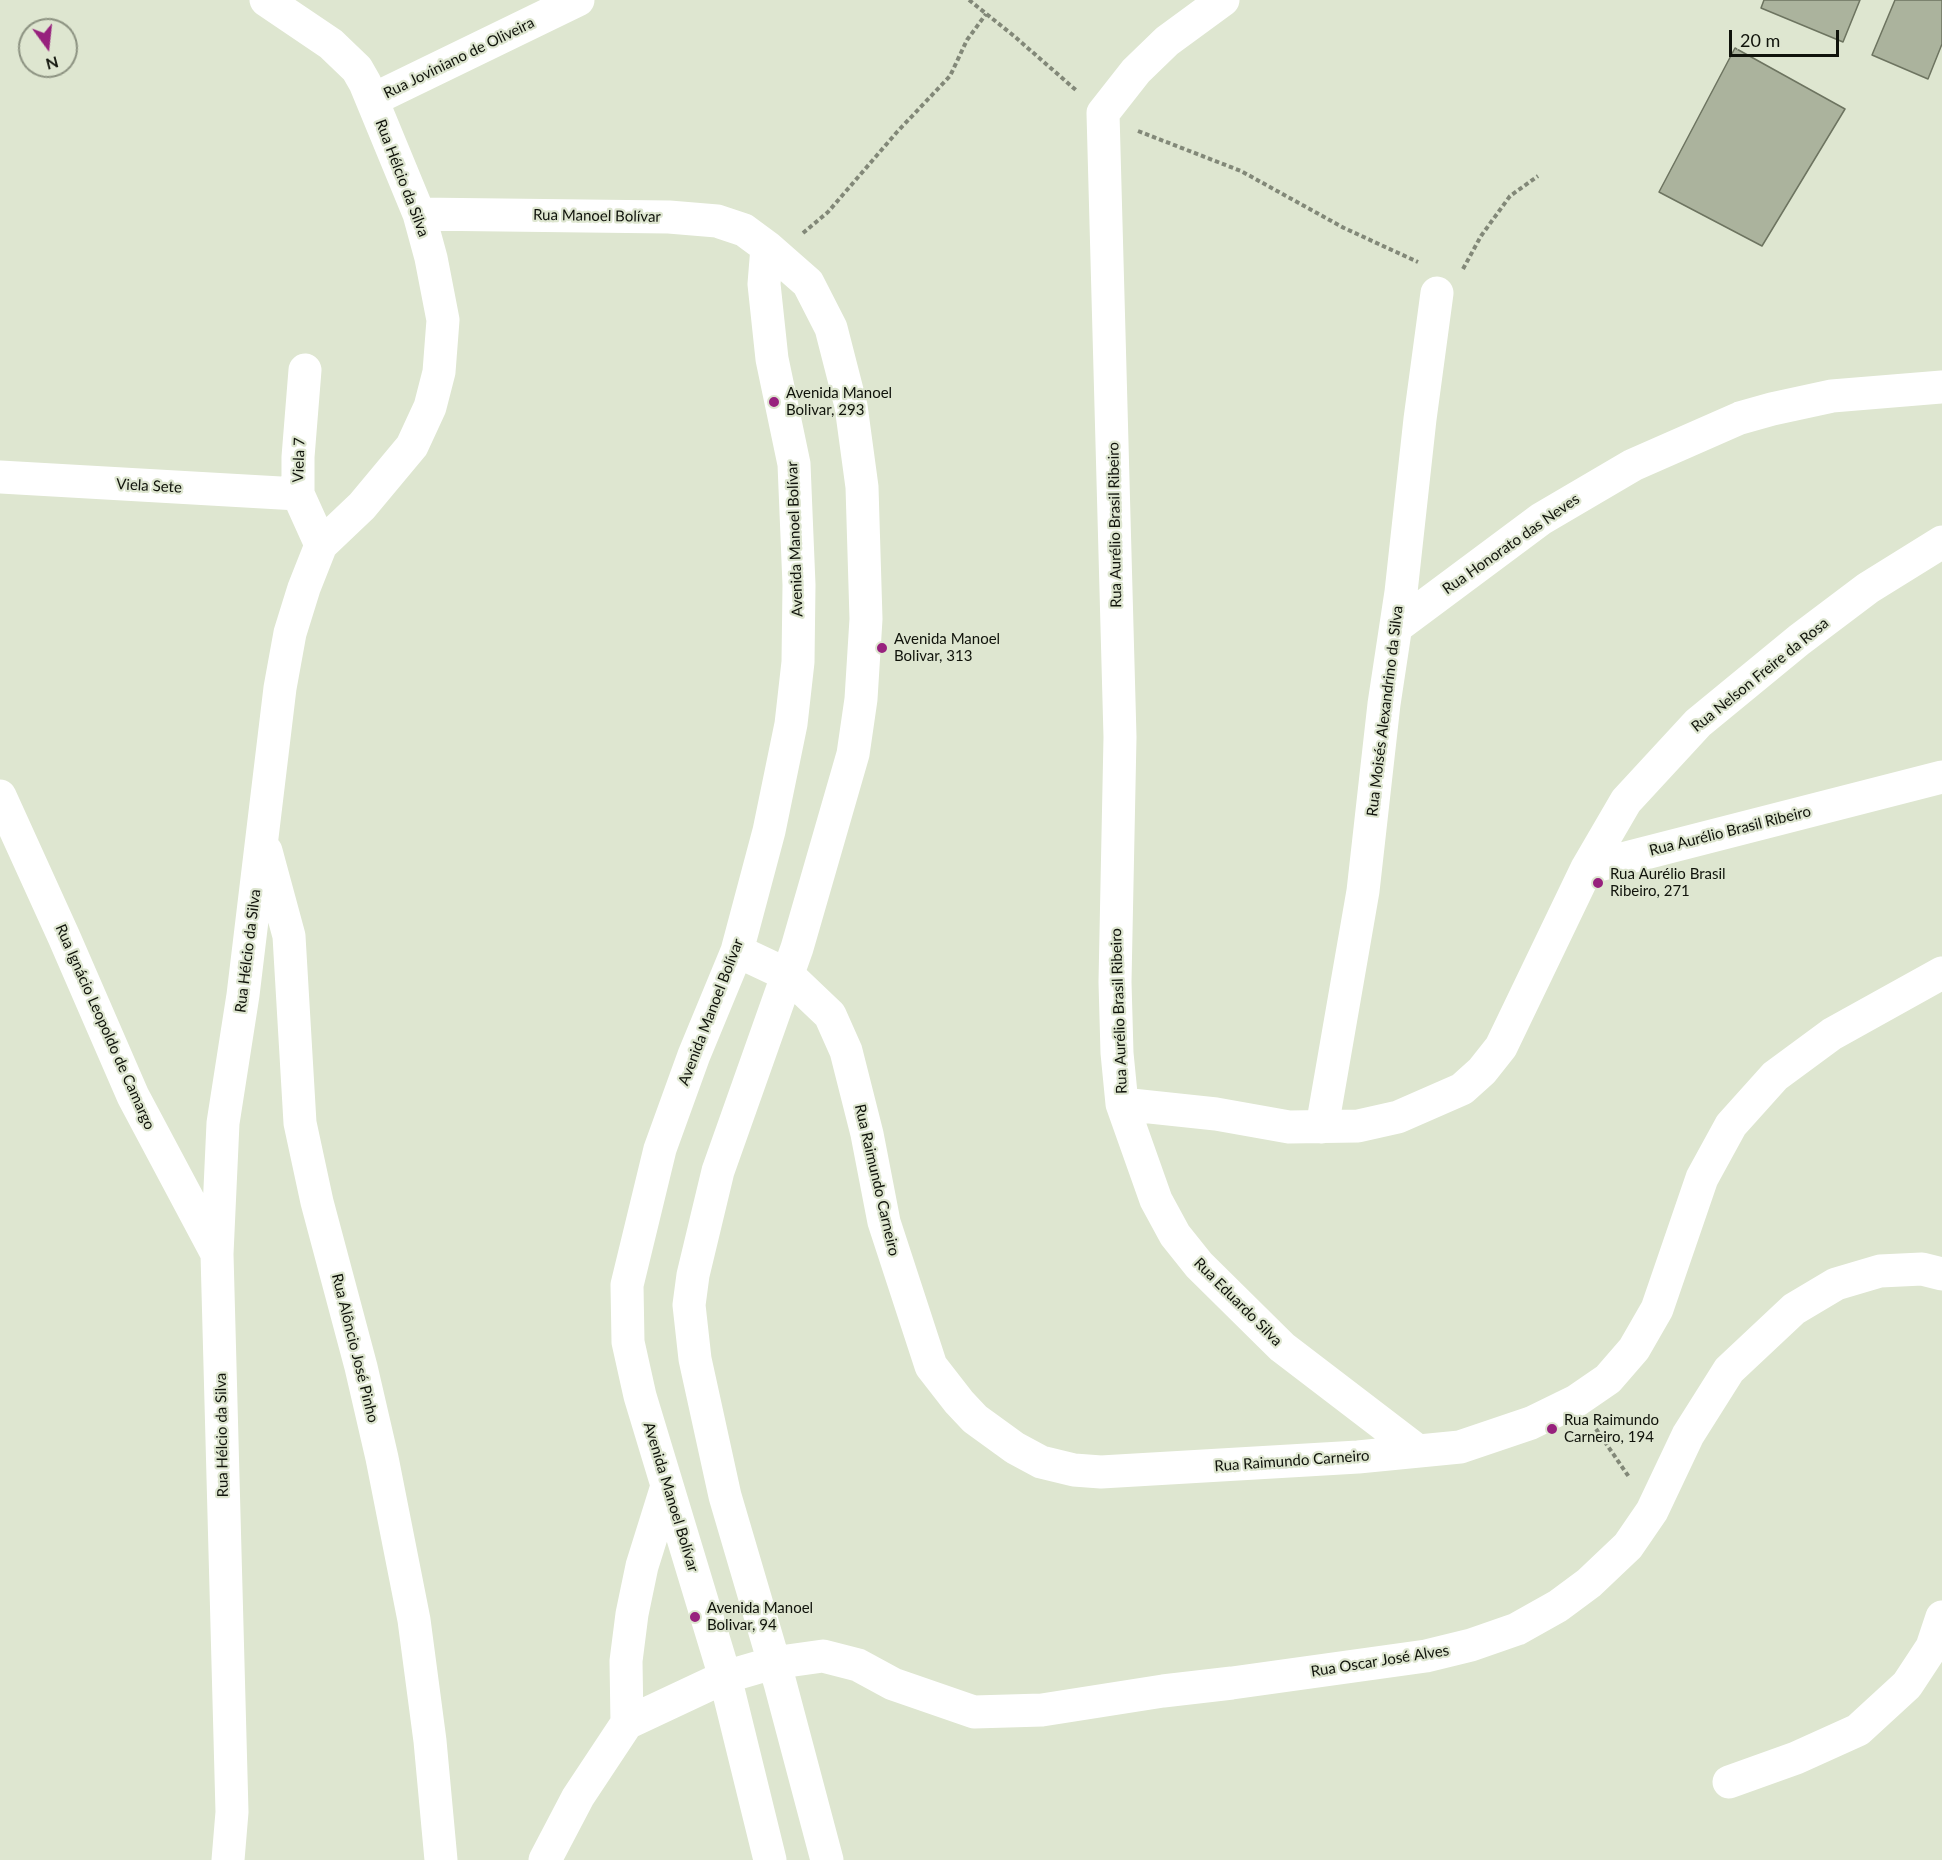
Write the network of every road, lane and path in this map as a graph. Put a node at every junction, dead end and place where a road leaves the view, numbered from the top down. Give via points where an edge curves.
1 (266, 0) edge
2 (578, 0) edge
3 (969, 0) edge
4 (1223, 0) edge
5 (975, 2) edge
6 (986, 14) junction
7 (372, 100) junction
8 (1103, 114) junction
9 (1538, 176) dead end
10 (419, 214) junction
11 (767, 247) junction
12 (1462, 271) dead end
13 (1437, 293) joint
14 (305, 370) dead end
15 (1942, 387) edge
16 (0, 477) edge
17 (298, 494) junction
18 (1942, 542) edge
19 (321, 545) junction
20 (1396, 627) junction
21 (1942, 777) edge
22 (0, 796) edge
23 (263, 838) junction
24 (1587, 868) junction
25 (737, 951) junction
26 (1942, 973) edge
27 (788, 975) junction
28 (1122, 1104) junction
29 (1322, 1127) junction
30 (217, 1254) junction
31 (1942, 1274) edge
32 (1576, 1401) junction
33 (1418, 1451) junction
34 (667, 1486) junction
35 (1652, 1511) junction
36 (1942, 1617) edge
37 (773, 1663) junction
38 (725, 1677) junction
39 (627, 1723) junction
40 (1729, 1782) dead end
41 (228, 1860) edge
42 (441, 1860) edge
43 (545, 1860) edge
44 (770, 1860) edge
45 (827, 1860) edge

1 - 7 street, Rua Hélcio da Silva via 331,44 357,69
2 - 7 street, Rua Joviniano de Oliveira
3 - 5 path
4 - 8 street via 1167,41 1136,71
5 - 6 path
6 - 8 path
6 - 11 path via 967,40 950,76 828,212 797,238
7 - 10 street, Rua Hélcio da Silva
8 - 13 path via 1241,171 1344,228 1424,265
8 - 28 street, Rua Aurélio Brasil Ribeiro via 1120,737 1115,982
9 - 12 path via 1510,196
10 - 11 street, Rua Manoel Bolívar via 717,221 744,230
10 - 19 street, Rua Hélcio da Silva via 443,320 439,372 430,407 412,447 362,506
11 - 25 street, Avenida Manoel Bolívar via 764,284 772,359 794,464 798,662 791,724 769,831
11 - 27 street via 808,283 831,328 851,406 862,487 866,619 853,754
13 - 20 street, Rua Moisés Alexandrino da Silva
14 - 17 street, Viela 7
15 - 20 street, Rua Honorato das Neves via 1832,396 1772,409 1740,418 1633,465 1541,519
16 - 17 street, Viela Sete
17 - 19 street, Viela 7
18 - 24 street, Rua Nelson Freire da Rosa via 1868,588 1698,723 1626,801
19 - 23 street, Rua Hélcio da Silva via 290,633
20 - 29 street, Rua Moisés Alexandrino da Silva via 1363,891
21 - 24 street, Rua Aurélio Brasil Ribeiro
22 - 30 street, Rua Ignácio Leopoldo de Camargo via 133,1096
23 - 30 street, Rua Hélcio da Silva via 223,1123
23 - 42 street, Rua Alôncio José Pinho via 290,936 300,1123 382,1458 414,1620
24 - 29 street, Rua Aurélio Brasil Ribeiro via 1501,1047 1482,1071 1462,1089 1398,1118 1358,1126
25 - 27 street, Rua Raimundo Carneiro
25 - 34 street, Avenida Manoel Bolívar via 660,1149 627,1285 628,1342
26 - 32 street, Rua Raimundo Carneiro via 1832,1034 1775,1076 1731,1125 1702,1178 1657,1309 1634,1349 1608,1379
27 - 33 street, Rua Raimundo Carneiro via 830,1015 846,1051 884,1222 931,1366 975,1419 997,1436 1041,1461 1101,1472
27 - 37 street via 718,1171 689,1305 696,1359 725,1496
28 - 29 street, Rua Aurélio Brasil Ribeiro
28 - 33 street, Rua Eduardo Silva via 1156,1200 1175,1235 1198,1265 1282,1347
30 - 41 street, Rua Hélcio da Silva via 232,1812
31 - 35 street, Rua Oscar José Alves via 1922,1269 1880,1271 1836,1284 1794,1309 1729,1370 1688,1435
32 - 33 street, Rua Raimundo Carneiro via 1531,1423 1460,1448
32 - 35 path
34 - 38 street, Avenida Manoel Bolívar
34 - 39 street via 642,1566 632,1614 626,1661
35 - 37 street, Rua Oscar José Alves via 1628,1546 1558,1606 1517,1629 1426,1656 1042,1710 974,1712 893,1684 858,1665 823,1656
36 - 40 street via 1932,1647 1906,1684 1858,1730
37 - 38 street, Rua Oscar José Alves
37 - 45 street
38 - 39 street, Rua Oscar José Alves
38 - 44 street, Avenida Manoel Bolívar
39 - 43 street via 578,1797

